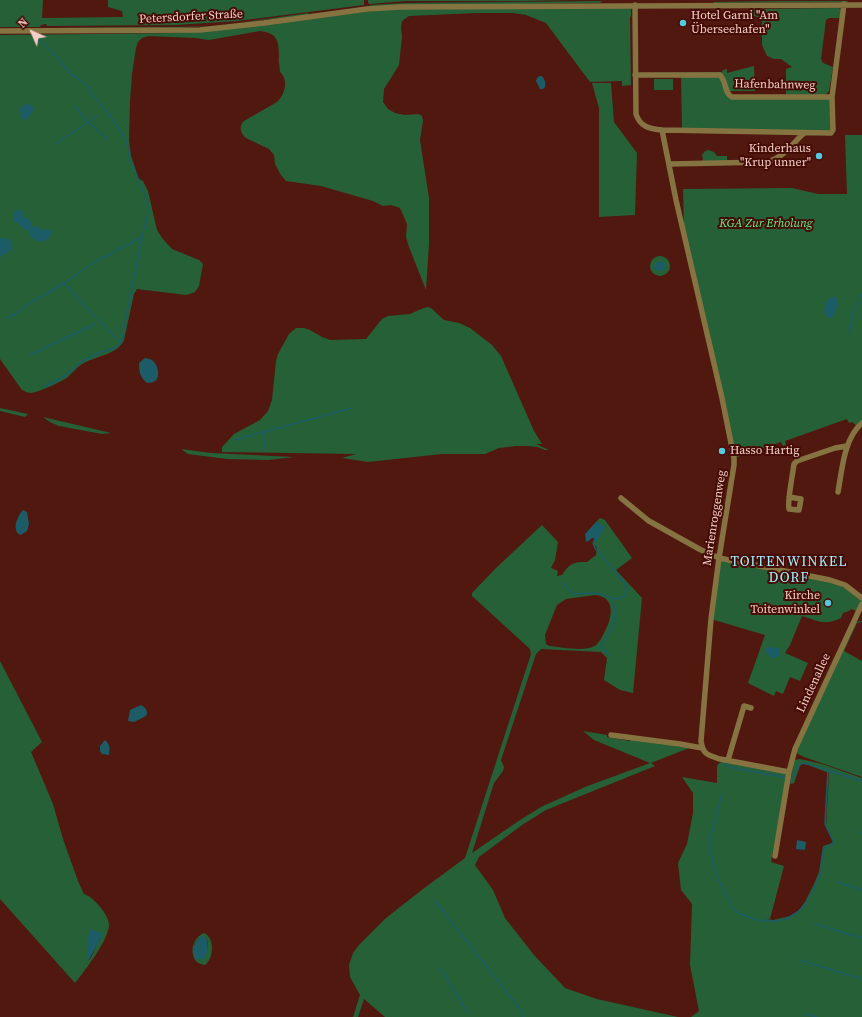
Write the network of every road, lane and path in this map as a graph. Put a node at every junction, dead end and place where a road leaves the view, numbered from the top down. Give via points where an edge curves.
1 (844, 4) junction
2 (862, 4) edge
3 (635, 5) junction
4 (0, 31) edge
5 (635, 75) junction
6 (832, 97) junction
7 (662, 130) junction
8 (804, 133) junction
9 (669, 164) junction
10 (862, 423) edge
11 (847, 446) junction
12 (838, 492) dead end
13 (789, 497) dead end
14 (621, 498) dead end
15 (719, 558) junction
16 (862, 598) edge
17 (862, 604) edge
18 (751, 708) dead end
19 (611, 735) dead end
20 (702, 748) junction
21 (728, 760) junction
22 (789, 772) junction
23 (775, 856) dead end

1 - 2 street, Petersdorfer Straße
1 - 3 street, Petersdorfer Straße
1 - 6 street, Hafenbahnweg
3 - 4 street, Petersdorfer Straße via 399,7 200,30
3 - 5 street, Hafenbahnweg
5 - 6 street, Hafenbahnweg via 720,75 724,79 727,93 732,98
5 - 7 street, Hafenbahnweg via 635,110 638,119 645,127
6 - 8 street, Hafenbahnweg via 832,132
7 - 8 street, Hafenbahnweg
7 - 9 street
8 - 9 street via 780,157 768,162
9 - 15 street, Marienroggenweg via 734,458
10 - 11 street
11 - 12 street
11 - 13 street via 797,461 794,464
14 - 15 street via 649,521
15 - 16 street via 830,580 845,585
15 - 20 street, Marienroggenweg via 710,626
17 - 22 street, Lindenallee via 795,749
18 - 21 street via 744,706
19 - 20 street
20 - 21 street via 710,755
21 - 22 street
22 - 23 street, Lindenallee

